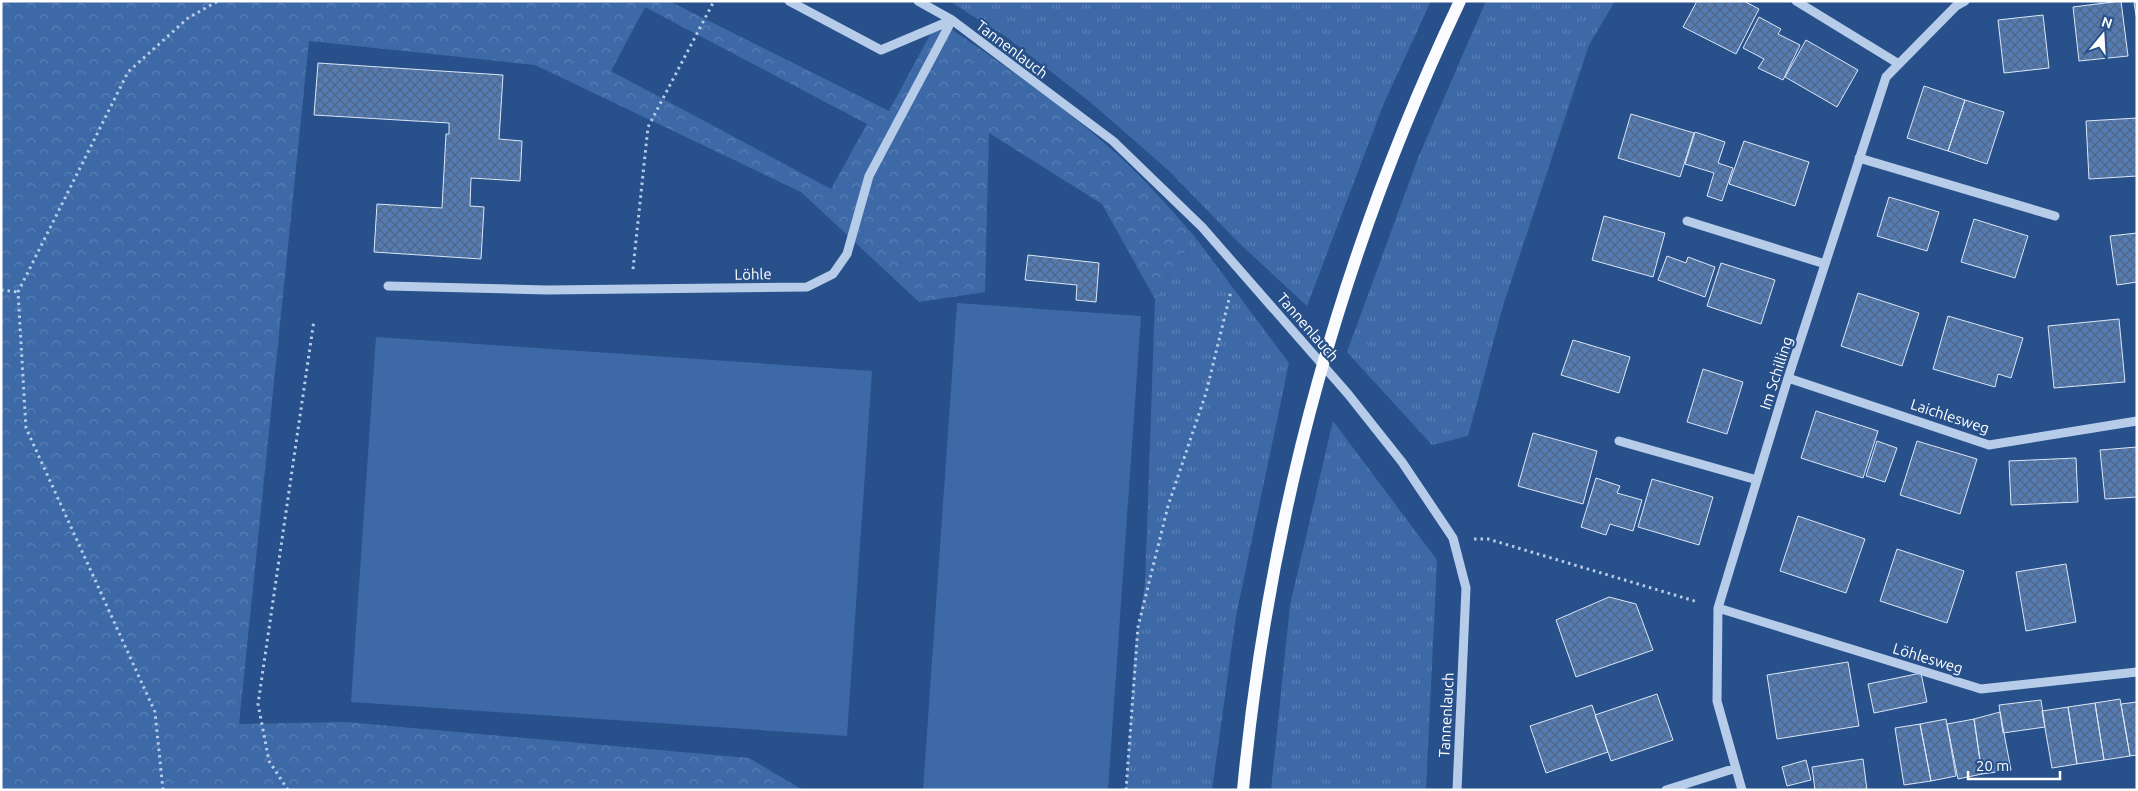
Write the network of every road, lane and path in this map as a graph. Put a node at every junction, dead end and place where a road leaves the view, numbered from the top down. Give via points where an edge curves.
1 (218, 1) edge
2 (714, 1) edge
3 (789, 1) edge
4 (918, 1) edge
5 (1460, 1) edge
6 (1796, 1) edge
7 (1965, 1) edge
8 (952, 20) junction
9 (1898, 64) junction
10 (1859, 158) junction
11 (2055, 216) dead end
12 (1687, 221) dead end
13 (1825, 264) junction
14 (1234, 267) junction
15 (388, 286) dead end
16 (1, 290) edge
17 (631, 290) junction
18 (18, 292) junction
19 (314, 320) dead end
20 (1788, 378) junction
21 (2137, 421) edge
22 (1619, 441) dead end
23 (1757, 480) junction
24 (1453, 538) junction
25 (1718, 608) junction
26 (2137, 672) edge
27 (1736, 768) junction
28 (163, 790) edge
29 (288, 790) edge
30 (1126, 790) edge
31 (1243, 790) edge
32 (1457, 790) edge
33 (1666, 790) edge
34 (1742, 790) edge

1 - 18 path via 188,18 128,72
2 - 17 path via 648,128
3 - 8 street via 881,50
4 - 8 street, Tannenlauch
5 - 31 main road via 1381,186 1313,396 1268,595
6 - 9 street
7 - 9 street, Im Schilling via 1956,6
8 - 14 street, Tannenlauch via 1113,141 1202,227
8 - 17 street, Löhle via 868,176 847,254 833,274 807,287
9 - 10 street, Im Schilling via 1886,77
10 - 11 street
10 - 13 street, Im Schilling
12 - 13 street
13 - 20 street, Im Schilling
14 - 24 street, Tannenlauch via 1348,394 1402,462
14 - 30 path via 1228,308 1206,392 1168,506 1138,627
15 - 17 street, Löhle
16 - 18 path
18 - 28 path via 26,428 155,712
19 - 29 path via 258,704 269,761
20 - 21 street, Laichlesweg via 1989,445
20 - 23 street, Im Schilling
22 - 23 street
23 - 25 street, Im Schilling
24 - 25 path via 1488,539
24 - 32 street, Tannenlauch via 1466,588
25 - 26 street, Löhlesweg via 1981,689
25 - 27 street, Im Schilling via 1717,701
27 - 33 street
27 - 34 street, Im Schilling

